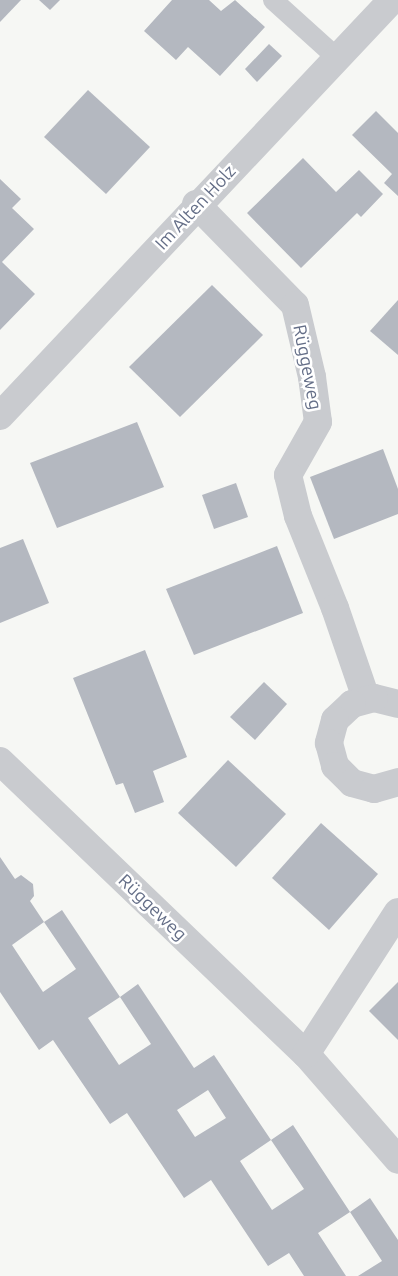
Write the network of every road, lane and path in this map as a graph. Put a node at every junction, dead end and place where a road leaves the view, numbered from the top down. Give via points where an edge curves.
1 (273, 0) edge
2 (392, 0) edge
3 (336, 57) junction
4 (196, 204) junction
5 (0, 416) edge
6 (366, 698) junction
7 (398, 704) edge
8 (0, 761) edge
9 (398, 782) edge
10 (398, 912) edge
11 (306, 1054) junction
12 (398, 1160) edge

1 - 3 lane
2 - 3 street, Im Alten Holz
3 - 4 street, Im Alten Holz
4 - 5 street, Im Alten Holz
4 - 6 street, Rüggeweg via 295,305 312,377 318,422 288,475 298,516
6 - 7 street
6 - 9 street via 352,704 335,720 329,743 335,766 352,783 374,789
8 - 11 street, Rüggeweg
10 - 11 street
11 - 12 street, Rüggeweg

